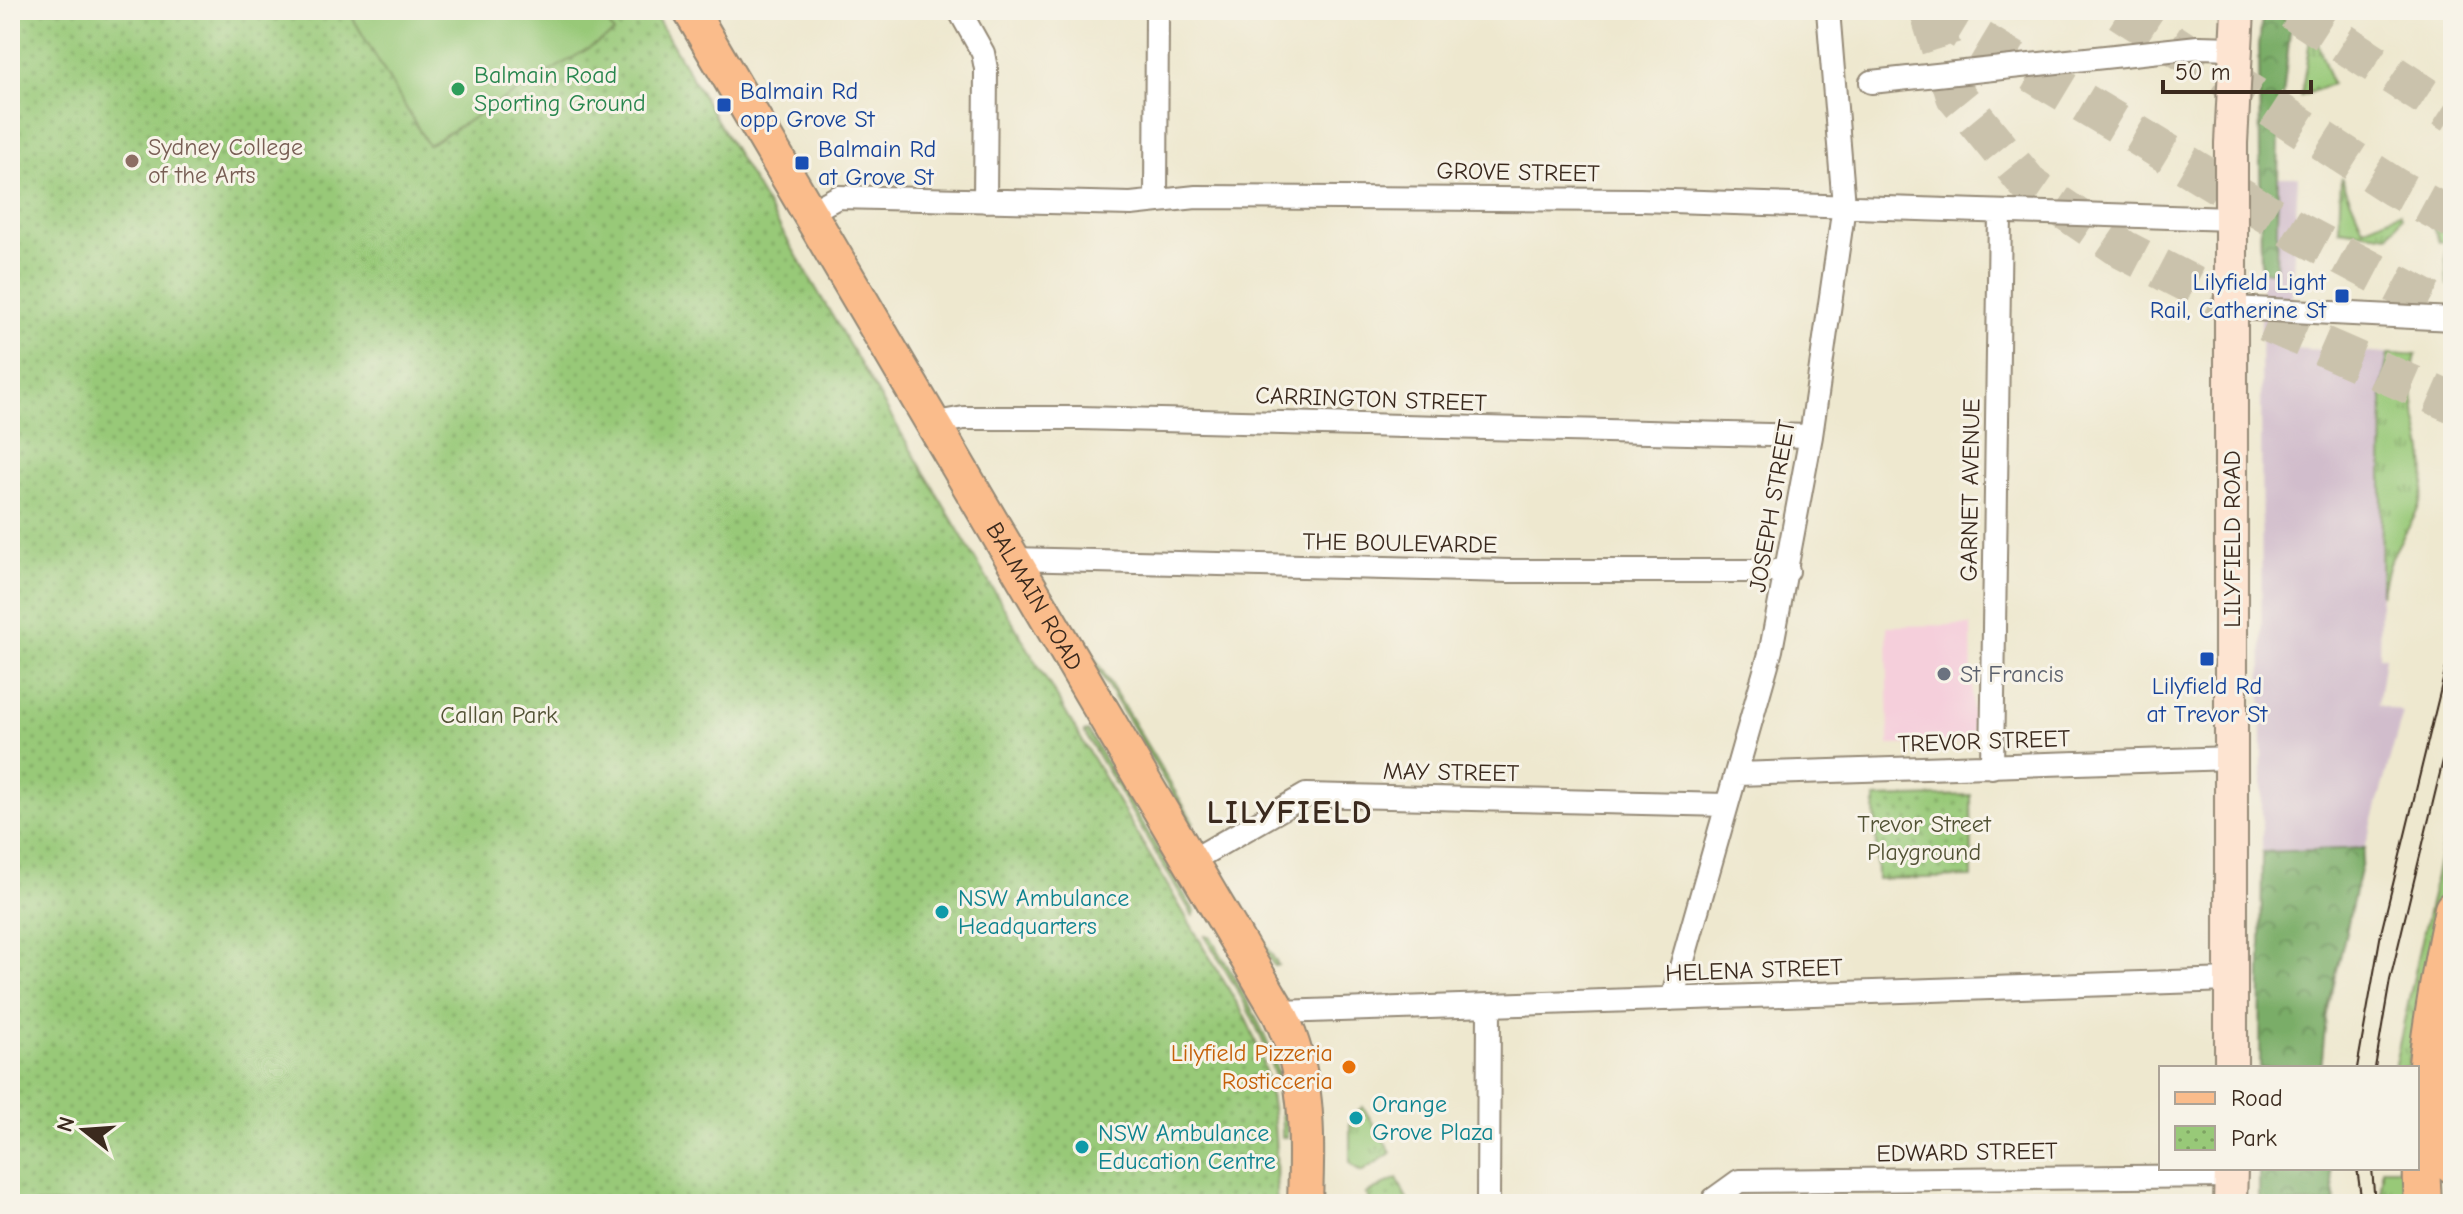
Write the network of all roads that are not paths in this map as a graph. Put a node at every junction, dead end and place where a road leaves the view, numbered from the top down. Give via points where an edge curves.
1 (690, 10) edge
2 (959, 10) edge
3 (1157, 10) edge
4 (1828, 10) edge
5 (2238, 10) edge
6 (2236, 48) junction
7 (1871, 82) dead end
8 (1156, 199) junction
9 (985, 201) junction
10 (1844, 206) junction
11 (808, 213) junction
12 (2000, 213) junction
13 (2231, 219) junction
14 (2233, 308) junction
15 (2453, 319) edge
16 (931, 424) junction
17 (1811, 436) junction
18 (1011, 559) junction
19 (1788, 571) junction
20 (2232, 758) junction
21 (1992, 767) junction
22 (1738, 774) junction
23 (1727, 805) junction
24 (1191, 861) junction
25 (2453, 909) edge
26 (2230, 980) junction
27 (1672, 999) junction
28 (1489, 1006) junction
29 (1279, 1012) junction
30 (2453, 1018) edge
31 (2231, 1066) edge
32 (2453, 1165) edge
33 (2231, 1183) edge
34 (1305, 1204) edge
35 (1488, 1204) edge
36 (1713, 1204) edge
37 (2423, 1204) edge

1 - 11 main road, BALMAIN ROAD
2 - 9 street via 986,69
3 - 8 street
4 - 10 street, JOSEPH STREET
5 - 6 main road, LILYFIELD ROAD
6 - 7 street via 2198,47
6 - 13 main road, LILYFIELD ROAD
8 - 9 street, GROVE STREET via 1131,204
8 - 10 street, GROVE STREET via 1361,196
9 - 11 street, GROVE STREET via 838,197
10 - 12 street, GROVE STREET
10 - 17 street, JOSEPH STREET
11 - 16 main road, BALMAIN ROAD
12 - 13 street, GROVE STREET
12 - 21 street, GARNET AVENUE
13 - 14 main road, LILYFIELD ROAD
14 - 15 street
14 - 20 main road, LILYFIELD ROAD
16 - 17 street, CARRINGTON STREET via 964,418 1080,418
16 - 18 main road, BALMAIN ROAD
17 - 19 street, JOSEPH STREET
18 - 19 street, THE BOULEVARDE via 1494,571
18 - 24 main road, BALMAIN ROAD
19 - 22 street, JOSEPH STREET
20 - 21 street, TREVOR STREET
20 - 26 main road, LILYFIELD ROAD
21 - 22 street, TREVOR STREET
22 - 23 street, JOSEPH STREET
23 - 24 street, MAY STREET via 1306,795
23 - 27 street, JOSEPH STREET
24 - 29 main road, BALMAIN ROAD
25 - 37 highway via 2427,1046
26 - 27 street, HELENA STREET
26 - 31 main road, LILYFIELD ROAD
27 - 28 street, HELENA STREET
28 - 29 street, HELENA STREET
28 - 35 street
29 - 34 main road, BALMAIN ROAD via 1304,1082
30 - 32 highway
33 - 36 street, EDWARD STREET via 1739,1181

